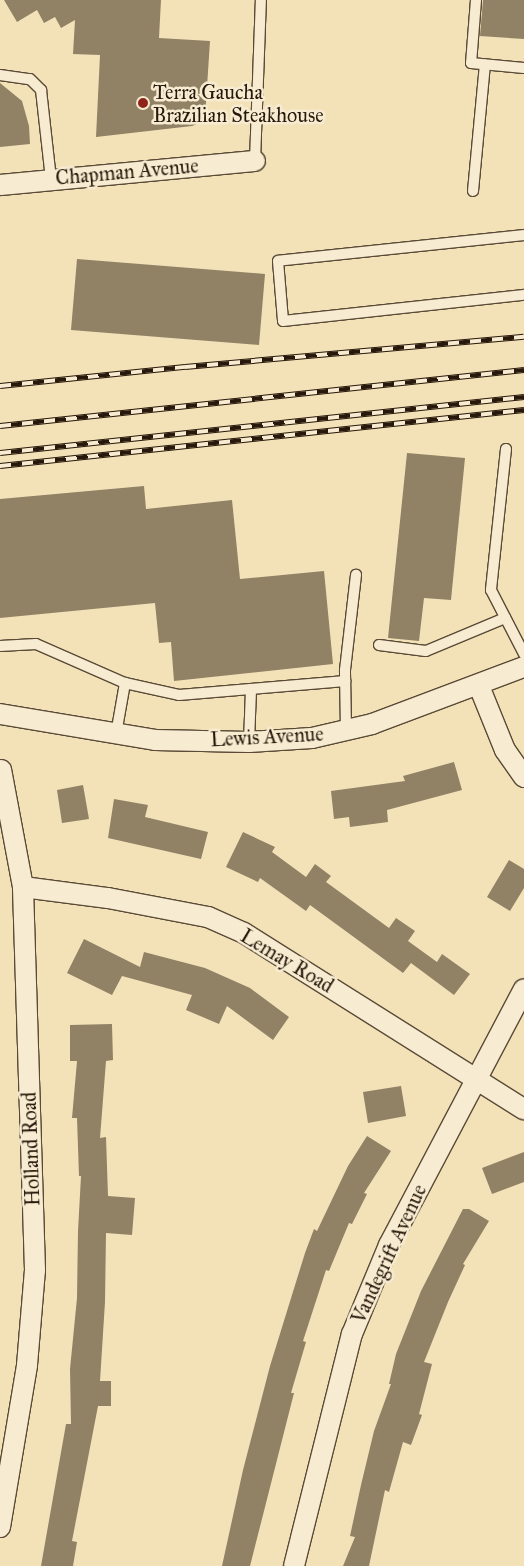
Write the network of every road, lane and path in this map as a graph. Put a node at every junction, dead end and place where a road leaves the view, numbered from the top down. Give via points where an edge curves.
1 (261, 0) edge
2 (476, 0) edge
3 (486, 64) junction
4 (524, 68) edge
5 (0, 75) edge
6 (255, 161) joint
7 (51, 178) junction
8 (0, 185) edge
9 (473, 191) dead end
10 (524, 235) edge
11 (524, 294) edge
12 (506, 449) dead end
13 (356, 575) dead end
14 (505, 618) junction
15 (379, 645) dead end
16 (0, 646) edge
17 (524, 654) edge
18 (524, 667) edge
19 (345, 681) junction
20 (125, 683) junction
21 (479, 686) junction
22 (251, 689) junction
23 (0, 714) edge
24 (346, 730) junction
25 (116, 734) junction
26 (249, 742) junction
27 (2, 770) dead end
28 (524, 777) edge
29 (23, 887) junction
30 (524, 989) edge
31 (478, 1078) junction
32 (524, 1108) edge
33 (0, 1527) edge
34 (294, 1566) edge

1 - 6 lane
2 - 3 lane via 471,63
3 - 4 lane
3 - 9 lane
5 - 7 lane via 30,79 41,90
6 - 7 street, Chapman Avenue
7 - 8 street, Chapman Avenue
10 - 11 lane via 278,261 283,321
12 - 14 lane via 491,590
13 - 19 lane
14 - 15 lane via 426,651
14 - 17 lane
16 - 20 lane via 36,644
18 - 21 street, Lewis Avenue
19 - 22 lane
19 - 24 lane
20 - 22 lane via 179,695
20 - 25 lane
21 - 24 street, Lewis Avenue
21 - 28 street via 505,750
22 - 26 lane
23 - 25 street, Lewis Avenue
24 - 26 street, Lewis Avenue via 312,738
25 - 26 street, Lewis Avenue via 155,740
27 - 29 street, Holland Road
29 - 31 street, Lemay Road via 108,898 208,917 244,933
29 - 33 street, Holland Road via 35,1270 27,1365
30 - 31 street, Vandegrift Avenue
31 - 32 street, Lemay Road
31 - 34 street, Vandegrift Avenue via 389,1245 352,1334

